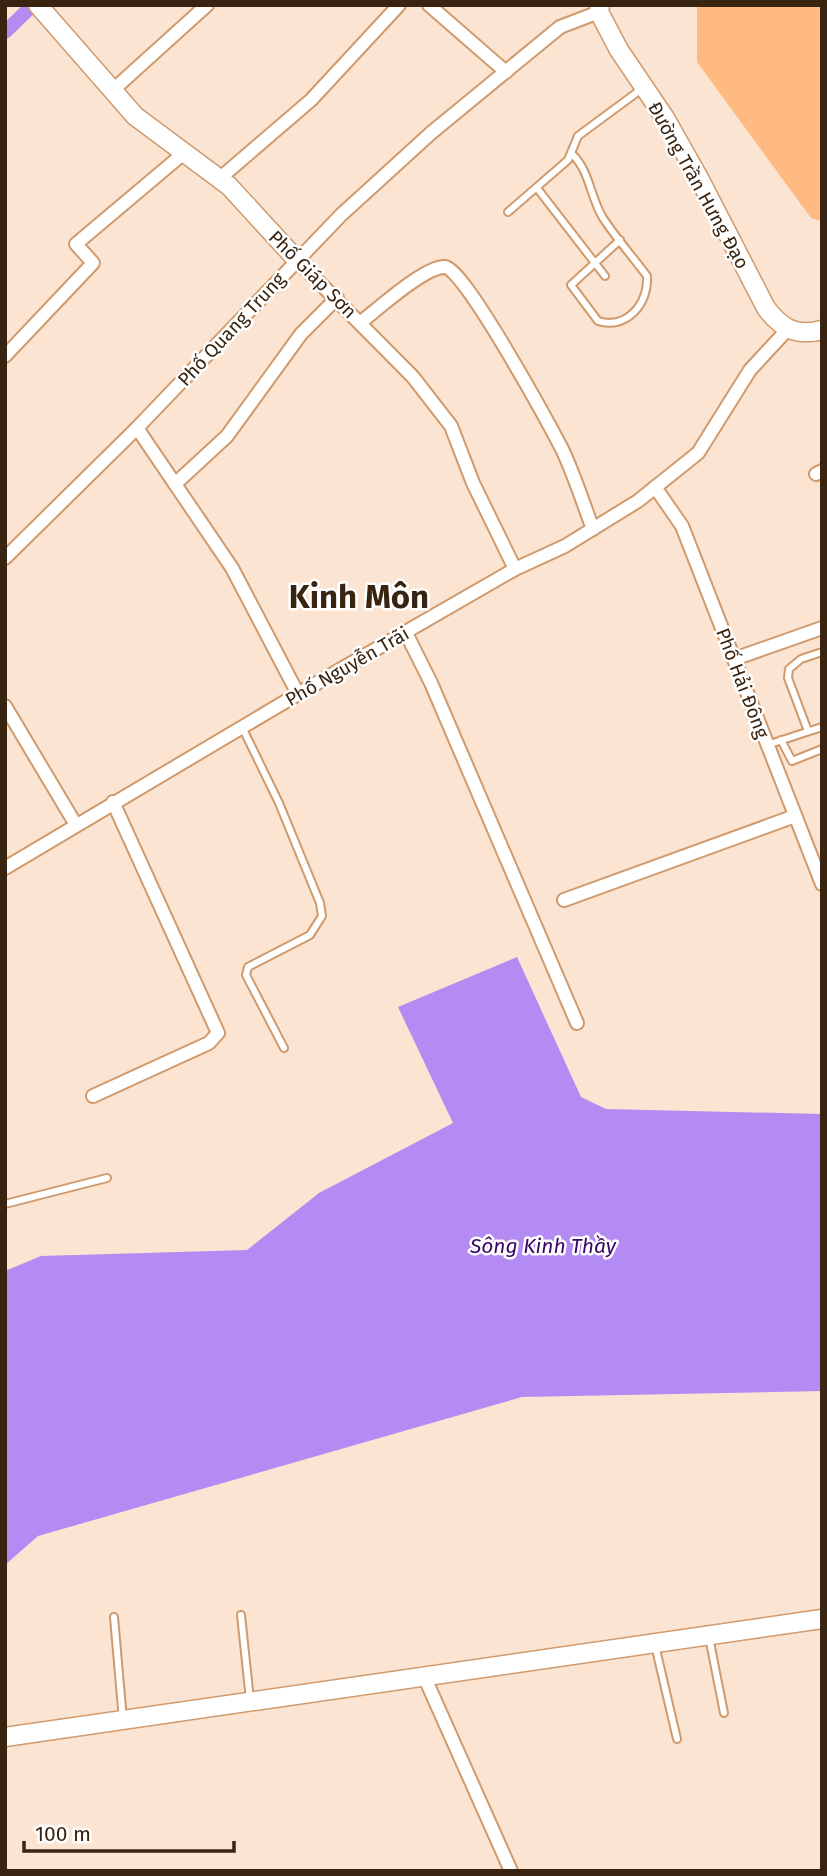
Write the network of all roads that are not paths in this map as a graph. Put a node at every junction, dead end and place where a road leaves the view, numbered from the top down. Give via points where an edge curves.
1 (38, 5) edge
2 (207, 5) edge
3 (399, 5) edge
4 (429, 5) edge
5 (600, 9) edge
6 (506, 72) junction
7 (645, 87) junction
8 (113, 90) junction
9 (184, 153) junction
10 (572, 154) junction
11 (219, 179) junction
12 (537, 188) junction
13 (508, 212) dead end
14 (620, 240) junction
15 (296, 259) junction
16 (594, 261) junction
17 (606, 276) dead end
18 (337, 298) junction
19 (361, 322) junction
20 (787, 330) junction
21 (822, 330) edge
22 (5, 356) edge
23 (137, 428) junction
24 (175, 484) junction
25 (656, 487) junction
26 (593, 529) junction
27 (5, 558) edge
28 (515, 569) junction
29 (822, 628) edge
30 (406, 633) junction
31 (822, 652) edge
32 (734, 659) junction
33 (298, 694) junction
34 (5, 706) edge
35 (242, 727) junction
36 (822, 727) edge
37 (808, 731) junction
38 (781, 740) junction
39 (767, 745) junction
40 (822, 749) edge
41 (113, 802) junction
42 (795, 816) junction
43 (76, 825) junction
44 (5, 868) edge
45 (822, 884) edge
46 (564, 900) dead end
47 (577, 1023) dead end
48 (284, 1048) dead end
49 (93, 1096) dead end
50 (107, 1178) dead end
51 (5, 1204) edge
52 (241, 1615) dead end
53 (114, 1617) dead end
54 (822, 1619) edge
55 (709, 1635) junction
56 (655, 1643) junction
57 (424, 1676) junction
58 (250, 1701) junction
59 (724, 1713) dead end
60 (123, 1720) junction
61 (5, 1737) edge
62 (677, 1739) dead end
63 (511, 1871) edge

1 - 8 street, Phố Giáp Sơn
2 - 8 street
3 - 11 street via 311,100
4 - 6 street
5 - 6 street, Phố Quang Trung via 560,27
5 - 7 street, Đường Trần Hưng Đạo via 619,50
6 - 15 street, Phố Quang Trung via 431,133
7 - 10 lane via 578,136
7 - 20 street, Đường Trần Hưng Đạo via 700,180 766,308
8 - 9 street, Phố Giáp Sơn via 135,116
9 - 11 street, Phố Giáp Sơn
9 - 22 street via 76,244 93,263
10 - 12 lane
10 - 14 lane via 586,172 603,218
11 - 15 street, Phố Giáp Sơn
12 - 13 lane
12 - 16 lane
14 - 16 lane
14 - 16 lane via 647,276 644,299 628,318 617,323 598,321 572,288 574,279
15 - 18 street, Phố Giáp Sơn
15 - 23 street, Phố Quang Trung
16 - 17 lane
18 - 19 street, Phố Giáp Sơn
18 - 24 street via 301,334 227,436
19 - 26 street via 429,271 454,270 484,313 562,450
19 - 28 street, Phố Giáp Sơn via 413,377 450,426
20 - 21 street
20 - 25 street, Phố Nguyễn Trãi via 750,370 698,453
23 - 24 street
23 - 27 street, Phố Quang Trung
24 - 33 street via 232,568
25 - 26 street, Phố Nguyễn Trãi
25 - 32 street, Phố Hải Đông via 682,526
26 - 28 street, Phố Nguyễn Trãi
28 - 30 street, Phố Nguyễn Trãi
29 - 32 street
30 - 33 street, Phố Nguyễn Trãi
30 - 47 street
31 - 37 lane via 789,669 788,678
32 - 39 street, Phố Hải Đông
33 - 35 street, Phố Nguyễn Trãi
34 - 43 street
35 - 41 street, Phố Nguyễn Trãi
35 - 48 lane via 279,803 322,916 310,935 248,967 246,975
36 - 37 lane
37 - 38 lane
38 - 39 lane
38 - 40 lane via 792,761
39 - 42 street, Phố Hải Đông
41 - 43 street, Phố Nguyễn Trãi
41 - 49 street via 218,1032 209,1043
42 - 45 street, Phố Hải Đông
42 - 46 street
43 - 44 street, Phố Nguyễn Trãi
50 - 51 lane
52 - 58 lane
53 - 60 lane
54 - 55 street
55 - 56 street
55 - 59 lane
56 - 57 street
56 - 62 lane
57 - 58 street
57 - 63 street
58 - 60 street
60 - 61 street

